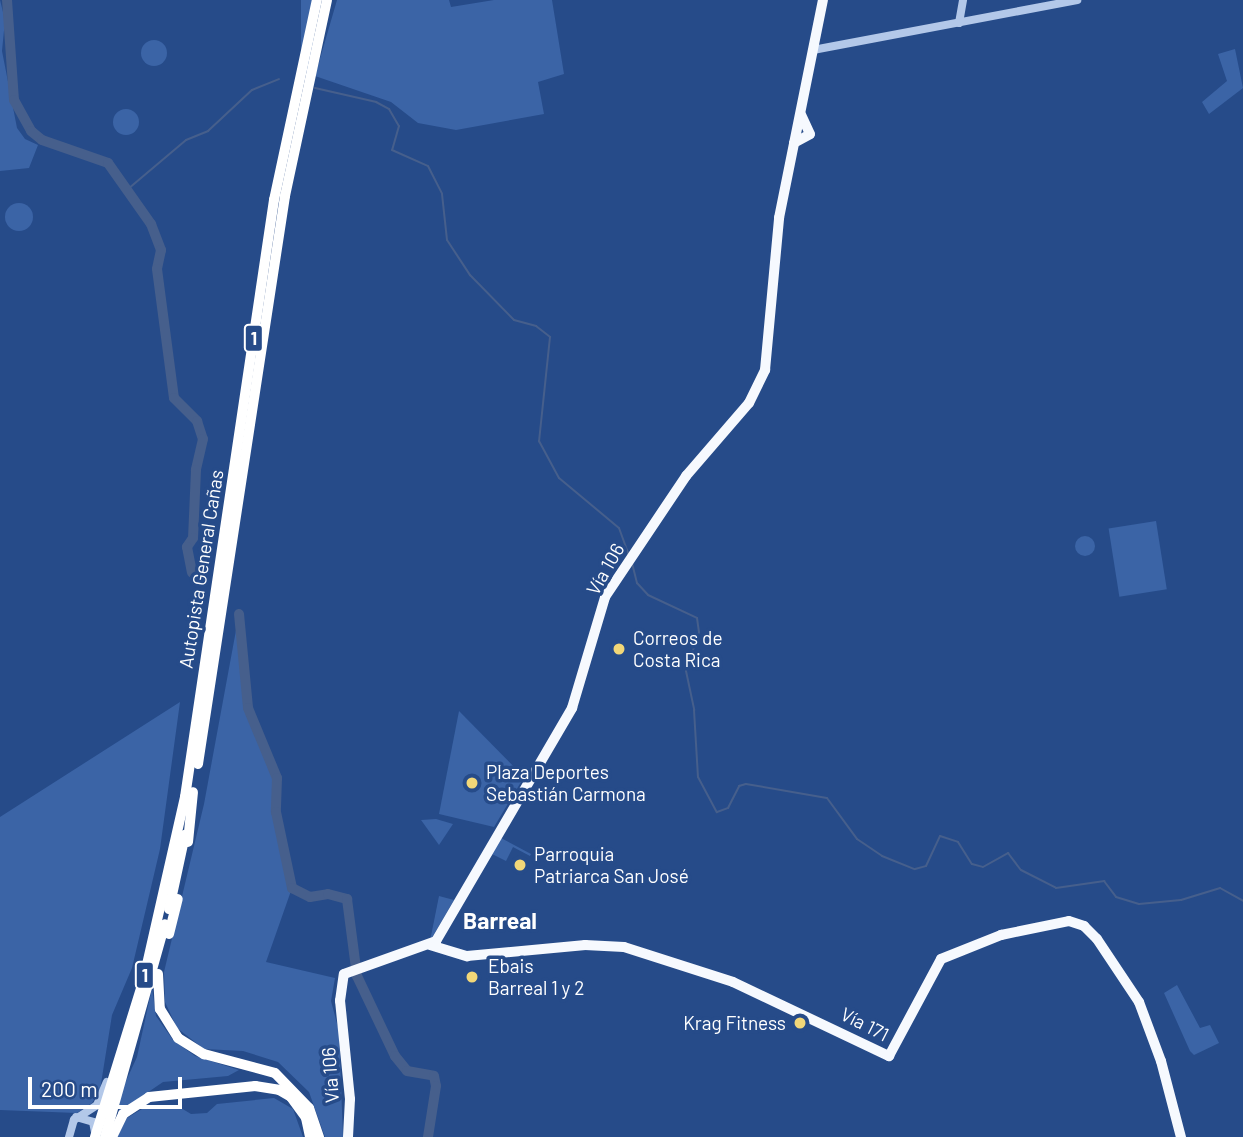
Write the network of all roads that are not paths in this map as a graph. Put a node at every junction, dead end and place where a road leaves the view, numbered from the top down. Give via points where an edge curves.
1 (317, 0) edge
2 (328, 0) edge
3 (823, 0) edge
4 (963, 0) edge
5 (1077, 0) edge
6 (959, 23) junction
7 (813, 50) junction
8 (193, 792) junction
9 (429, 945) junction
10 (122, 1046) junction
11 (76, 1117) junction
12 (69, 1137) edge
13 (95, 1137) edge
14 (105, 1137) edge
15 (112, 1137) edge
16 (310, 1137) edge
17 (319, 1137) edge
18 (348, 1137) edge
19 (1181, 1137) edge

1 - 10 highway, Autopista General Cañas / 1 via 274,200 186,797 163,904
2 - 8 highway, Autopista General Cañas / 1 via 308,76
3 - 7 main road, Vía 106
4 - 6 street
5 - 6 street
6 - 7 street
7 - 9 main road, Vía 106 via 779,218 765,370 749,403 686,476 605,597 572,708
8 - 14 highway, Autopista General Cañas / 1 via 156,961
8 - 17 highway via 183,876 157,982 161,1014 188,1047 260,1065 280,1076 313,1114
9 - 18 main road, Vía 106 via 345,973 340,1001 350,1099
9 - 19 main road, Vía 171 via 467,956 585,945 624,947 733,982 889,1056 941,959 1001,935 1069,921 1084,926 1097,939 1139,1002 1161,1060
10 - 11 street via 100,1100
10 - 13 highway, Autopista General Cañas / 1
11 - 12 street
11 - 13 street via 93,1122
15 - 16 highway via 123,1114 149,1097 255,1086 292,1097 307,1120

